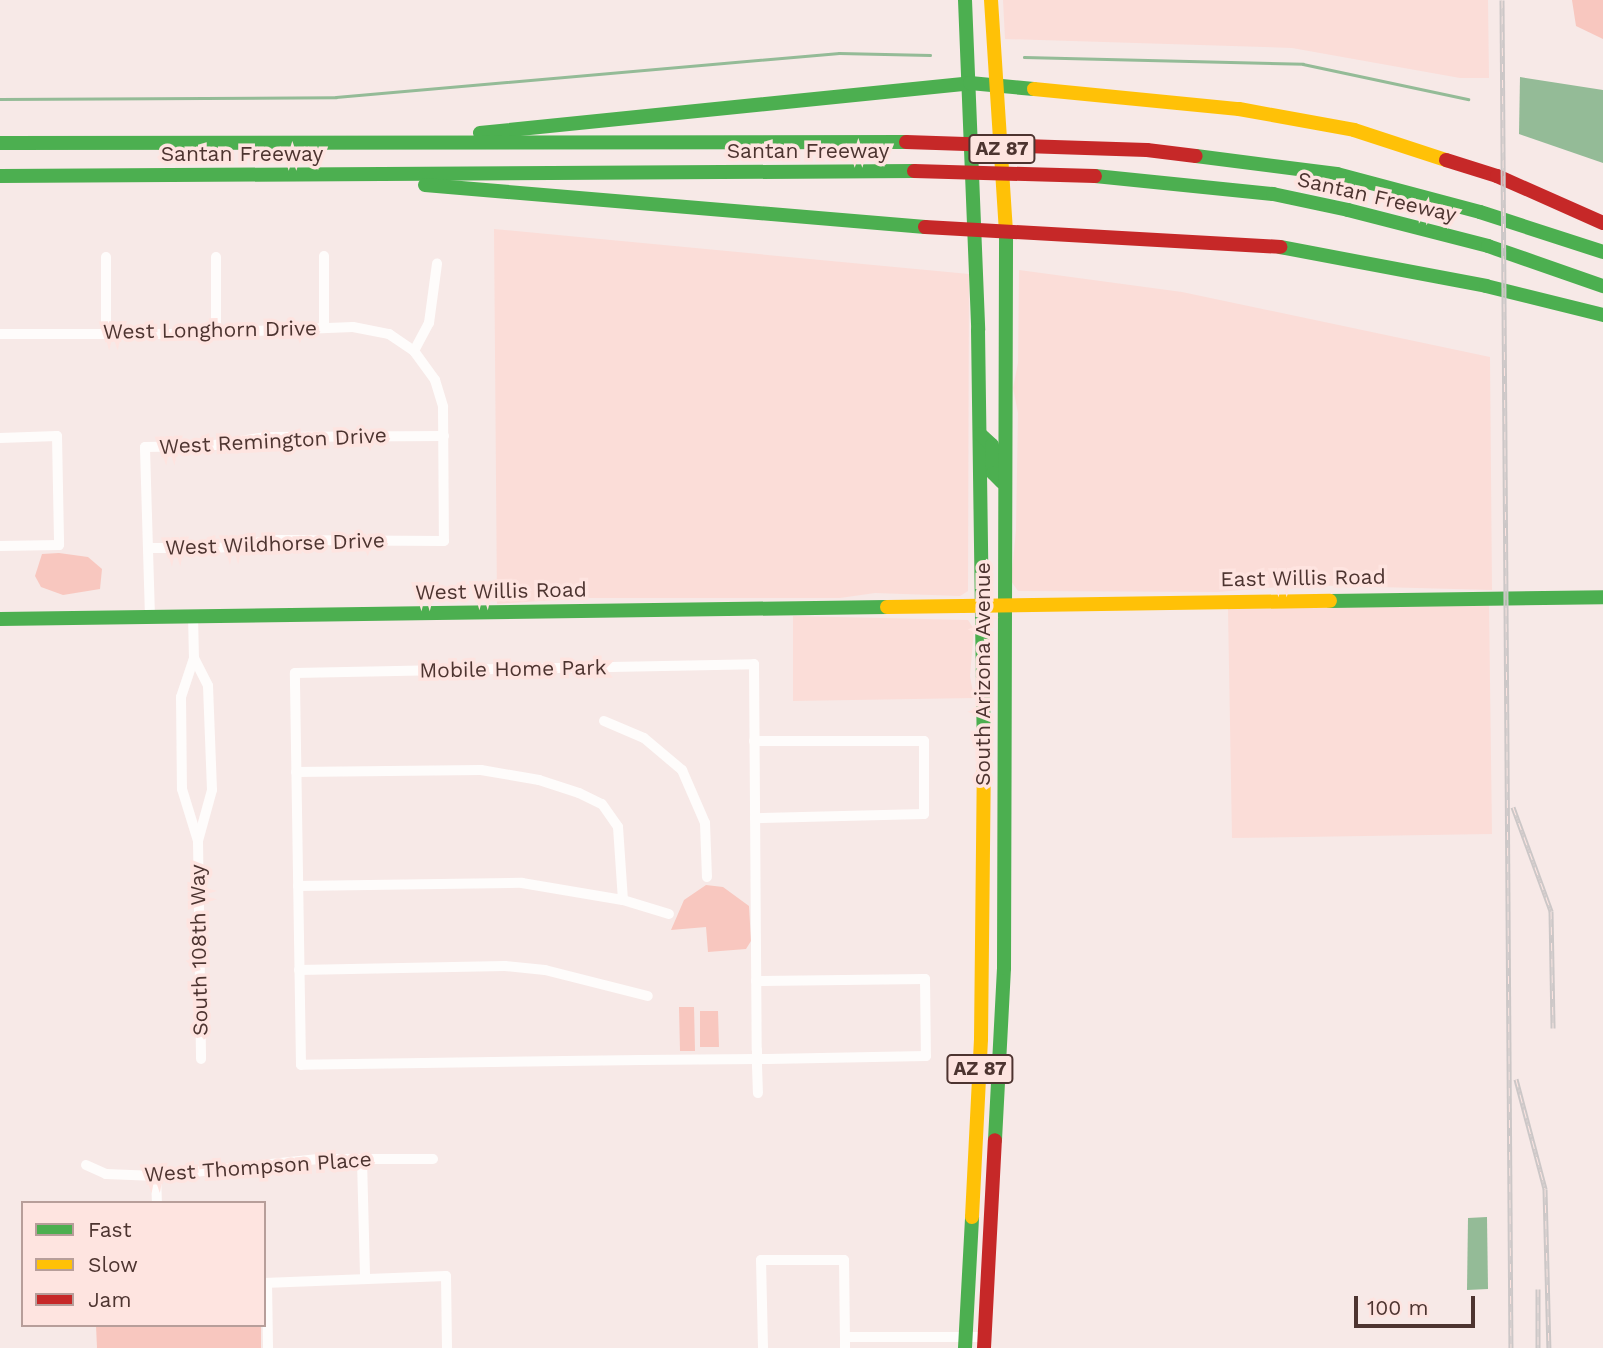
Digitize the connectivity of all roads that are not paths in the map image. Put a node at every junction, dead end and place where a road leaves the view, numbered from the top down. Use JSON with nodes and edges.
{"nodes":[{"id":1,"x":965,"y":0,"type":"edge"},
{"id":2,"x":991,"y":0,"type":"edge"},
{"id":3,"x":970,"y":83,"type":"junction"},
{"id":4,"x":999,"y":86,"type":"junction"},
{"id":5,"x":0,"y":143,"type":"edge"},
{"id":6,"x":337,"y":144,"type":"junction"},
{"id":7,"x":303,"y":175,"type":"junction"},
{"id":8,"x":0,"y":176,"type":"edge"},
{"id":9,"x":1603,"y":223,"type":"edge"},
{"id":10,"x":975,"y":230,"type":"junction"},
{"id":11,"x":1005,"y":231,"type":"junction"},
{"id":12,"x":1603,"y":252,"type":"edge"},
{"id":13,"x":324,"y":256,"type":"dead end"},
{"id":14,"x":106,"y":257,"type":"dead end"},
{"id":15,"x":216,"y":257,"type":"dead end"},
{"id":16,"x":437,"y":264,"type":"dead end"},
{"id":17,"x":1603,"y":286,"type":"edge"},
{"id":18,"x":1603,"y":315,"type":"edge"},
{"id":19,"x":324,"y":328,"type":"junction"},
{"id":20,"x":106,"y":333,"type":"junction"},
{"id":21,"x":216,"y":333,"type":"junction"},
{"id":22,"x":0,"y":334,"type":"edge"},
{"id":23,"x":414,"y":351,"type":"junction"},
{"id":24,"x":980,"y":434,"type":"junction"},
{"id":25,"x":444,"y":436,"type":"junction"},
{"id":26,"x":0,"y":438,"type":"edge"},
{"id":27,"x":1004,"y":484,"type":"junction"},
{"id":28,"x":0,"y":546,"type":"edge"},
{"id":29,"x":149,"y":548,"type":"junction"},
{"id":30,"x":1603,"y":597,"type":"edge"},
{"id":31,"x":1003,"y":606,"type":"junction"},
{"id":32,"x":982,"y":607,"type":"junction"},
{"id":33,"x":193,"y":615,"type":"junction"},
{"id":34,"x":150,"y":617,"type":"junction"},
{"id":35,"x":0,"y":619,"type":"edge"},
{"id":36,"x":194,"y":658,"type":"junction"},
{"id":37,"x":604,"y":721,"type":"dead end"},
{"id":38,"x":754,"y":741,"type":"junction"},
{"id":39,"x":296,"y":772,"type":"junction"},
{"id":40,"x":755,"y":818,"type":"junction"},
{"id":41,"x":198,"y":841,"type":"junction"},
{"id":42,"x":707,"y":877,"type":"dead end"},
{"id":43,"x":298,"y":886,"type":"junction"},
{"id":44,"x":623,"y":900,"type":"junction"},
{"id":45,"x":669,"y":914,"type":"dead end"},
{"id":46,"x":299,"y":970,"type":"junction"},
{"id":47,"x":757,"y":981,"type":"junction"},
{"id":48,"x":648,"y":996,"type":"dead end"},
{"id":49,"x":201,"y":1059,"type":"dead end"},
{"id":50,"x":757,"y":1059,"type":"junction"},
{"id":51,"x":758,"y":1093,"type":"dead end"},
{"id":52,"x":433,"y":1159,"type":"dead end"},
{"id":53,"x":362,"y":1160,"type":"junction"},
{"id":54,"x":86,"y":1165,"type":"dead end"},
{"id":55,"x":156,"y":1175,"type":"junction"},
{"id":56,"x":157,"y":1201,"type":"edge"},
{"id":57,"x":365,"y":1277,"type":"junction"},
{"id":58,"x":266,"y":1283,"type":"edge"},
{"id":59,"x":845,"y":1343,"type":"edge"},
{"id":60,"x":965,"y":1343,"type":"edge"},
{"id":61,"x":985,"y":1343,"type":"edge"},
{"id":62,"x":268,"y":1348,"type":"edge"},
{"id":63,"x":447,"y":1348,"type":"edge"},
{"id":64,"x":763,"y":1348,"type":"edge"}],
"edges":[{"from":1,"to":3,"type":"main road","name":"South Arizona Avenue","number":"AZ 87"},
{"from":2,"to":4,"type":"main road","name":"South Arizona Avenue","number":"AZ 87"},
{"from":3,"to":4,"type":"main road"},
{"from":3,"to":6,"type":"main road"},
{"from":3,"to":10,"type":"main road","name":"South Arizona Avenue","number":"AZ 87"},
{"from":4,"to":9,"type":"main road"},
{"from":4,"to":11,"type":"main road","name":"South Arizona Avenue","number":"AZ 87"},
{"from":5,"to":6,"type":"main road","name":"Santan Freeway"},
{"from":6,"to":12,"type":"main road","name":"Santan Freeway"},
{"from":7,"to":8,"type":"main road","name":"Santan Freeway"},
{"from":7,"to":10,"type":"main road"},
{"from":7,"to":17,"type":"main road","name":"Santan Freeway"},
{"from":10,"to":11,"type":"main road"},
{"from":10,"to":24,"type":"main road","name":"South Arizona Avenue","number":"AZ 87"},
{"from":11,"to":18,"type":"main road"},
{"from":11,"to":27,"type":"main road","name":"South Arizona Avenue","number":"AZ 87"},
{"from":13,"to":19,"type":"street"},
{"from":14,"to":20,"type":"street"},
{"from":15,"to":21,"type":"street"},
{"from":16,"to":23,"type":"street"},
{"from":19,"to":21,"type":"street","name":"West Longhorn Drive"},
{"from":19,"to":23,"type":"street","name":"West Longhorn Drive"},
{"from":20,"to":21,"type":"street","name":"West Longhorn Drive"},
{"from":20,"to":22,"type":"street","name":"West Longhorn Drive"},
{"from":23,"to":25,"type":"street"},
{"from":24,"to":27,"type":"main road"},
{"from":24,"to":32,"type":"main road","name":"South Arizona Avenue","number":"AZ 87"},
{"from":25,"to":29,"type":"street","name":"West Wildhorse Drive"},
{"from":25,"to":29,"type":"street","name":"West Remington Drive"},
{"from":26,"to":28,"type":"street"},
{"from":27,"to":31,"type":"main road","name":"South Arizona Avenue","number":"AZ 87"},
{"from":29,"to":34,"type":"street"},
{"from":30,"to":31,"type":"main road","name":"East Willis Road"},
{"from":31,"to":32,"type":"main road","name":"West Willis Road"},
{"from":31,"to":61,"type":"main road","name":"South Arizona Avenue","number":"AZ 87"},
{"from":32,"to":33,"type":"main road","name":"West Willis Road"},
{"from":32,"to":60,"type":"main road","name":"South Arizona Avenue","number":"AZ 87"},
{"from":33,"to":34,"type":"main road","name":"West Willis Road"},
{"from":33,"to":36,"type":"street","name":"South 108th Way"},
{"from":34,"to":35,"type":"main road","name":"West Willis Road"},
{"from":36,"to":41,"type":"street","name":"South 108th Way"},
{"from":36,"to":41,"type":"street","name":"South 108th Way"},
{"from":37,"to":42,"type":"street"},
{"from":38,"to":39,"type":"street","name":"Mobile Home Park"},
{"from":38,"to":40,"type":"street","name":"Mobile Home Park"},
{"from":38,"to":40,"type":"street"},
{"from":39,"to":43,"type":"street","name":"Mobile Home Park"},
{"from":39,"to":44,"type":"street"},
{"from":40,"to":47,"type":"street","name":"Mobile Home Park"},
{"from":41,"to":49,"type":"street","name":"South 108th Way"},
{"from":43,"to":44,"type":"street"},
{"from":43,"to":46,"type":"street","name":"Mobile Home Park"},
{"from":44,"to":45,"type":"street"},
{"from":46,"to":48,"type":"street"},
{"from":46,"to":50,"type":"street","name":"Mobile Home Park"},
{"from":47,"to":50,"type":"street","name":"Mobile Home Park"},
{"from":47,"to":50,"type":"street","name":"Mobile Home Park"},
{"from":50,"to":51,"type":"street","name":"Mobile Home Park"},
{"from":52,"to":53,"type":"street","name":"West Thompson Place"},
{"from":53,"to":55,"type":"street","name":"West Thompson Place"},
{"from":53,"to":57,"type":"street"},
{"from":54,"to":55,"type":"street","name":"West Thompson Place"},
{"from":55,"to":56,"type":"street"},
{"from":57,"to":58,"type":"street"},
{"from":57,"to":63,"type":"street"},
{"from":58,"to":62,"type":"street"},
{"from":59,"to":60,"type":"street"},
{"from":59,"to":64,"type":"street"},
{"from":60,"to":61,"type":"street"}]}
